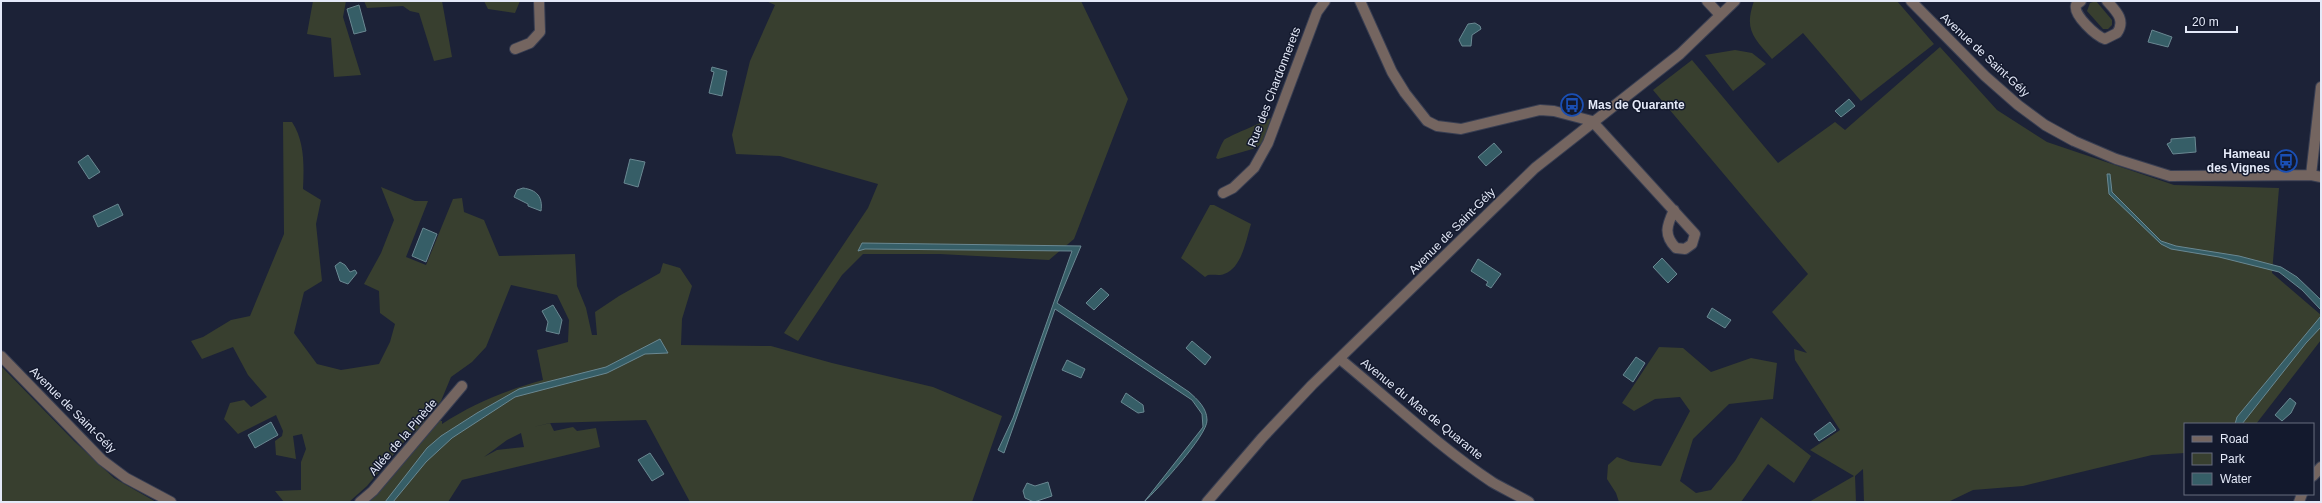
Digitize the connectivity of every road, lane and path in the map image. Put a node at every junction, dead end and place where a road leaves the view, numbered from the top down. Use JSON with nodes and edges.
{"nodes":[{"id":1,"x":539,"y":1,"type":"edge"},
{"id":2,"x":1325,"y":1,"type":"edge"},
{"id":3,"x":1360,"y":1,"type":"edge"},
{"id":4,"x":1707,"y":1,"type":"edge"},
{"id":5,"x":1735,"y":1,"type":"edge"},
{"id":6,"x":1911,"y":1,"type":"edge"},
{"id":7,"x":2081,"y":1,"type":"edge"},
{"id":8,"x":2107,"y":1,"type":"edge"},
{"id":9,"x":1720,"y":15,"type":"junction"},
{"id":10,"x":515,"y":49,"type":"dead end"},
{"id":11,"x":2321,"y":87,"type":"edge"},
{"id":12,"x":1592,"y":121,"type":"junction"},
{"id":13,"x":2316,"y":176,"type":"edge"},
{"id":14,"x":1223,"y":193,"type":"dead end"},
{"id":15,"x":1674,"y":210,"type":"dead end"},
{"id":16,"x":1,"y":356,"type":"edge"},
{"id":17,"x":1340,"y":359,"type":"junction"},
{"id":18,"x":462,"y":386,"type":"dead end"},
{"id":19,"x":2321,"y":467,"type":"edge"},
{"id":20,"x":2314,"y":475,"type":"edge"},
{"id":21,"x":171,"y":502,"type":"edge"},
{"id":22,"x":360,"y":502,"type":"edge"},
{"id":23,"x":1207,"y":502,"type":"edge"},
{"id":24,"x":1530,"y":502,"type":"edge"}],
"edges":[{"from":1,"to":10,"type":"street"},
{"from":2,"to":14,"type":"street","name":"Rue des Chardonnerets"},
{"from":3,"to":12,"type":"street"},
{"from":4,"to":9,"type":"street"},
{"from":5,"to":9,"type":"street","name":"Avenue de Saint-Gély"},
{"from":6,"to":13,"type":"street","name":"Avenue de Saint-Gély"},
{"from":7,"to":8,"type":"street"},
{"from":9,"to":12,"type":"street","name":"Avenue de Saint-Gély"},
{"from":11,"to":13,"type":"street"},
{"from":12,"to":15,"type":"street"},
{"from":12,"to":17,"type":"street","name":"Avenue de Saint-Gély"},
{"from":16,"to":21,"type":"street","name":"Avenue de Saint-Gély"},
{"from":17,"to":23,"type":"street","name":"Avenue de Saint-Gély"},
{"from":17,"to":24,"type":"street","name":"Avenue du Mas de Quarante"},
{"from":18,"to":22,"type":"street","name":"Allée de la Pinède"},
{"from":19,"to":20,"type":"street"}]}
